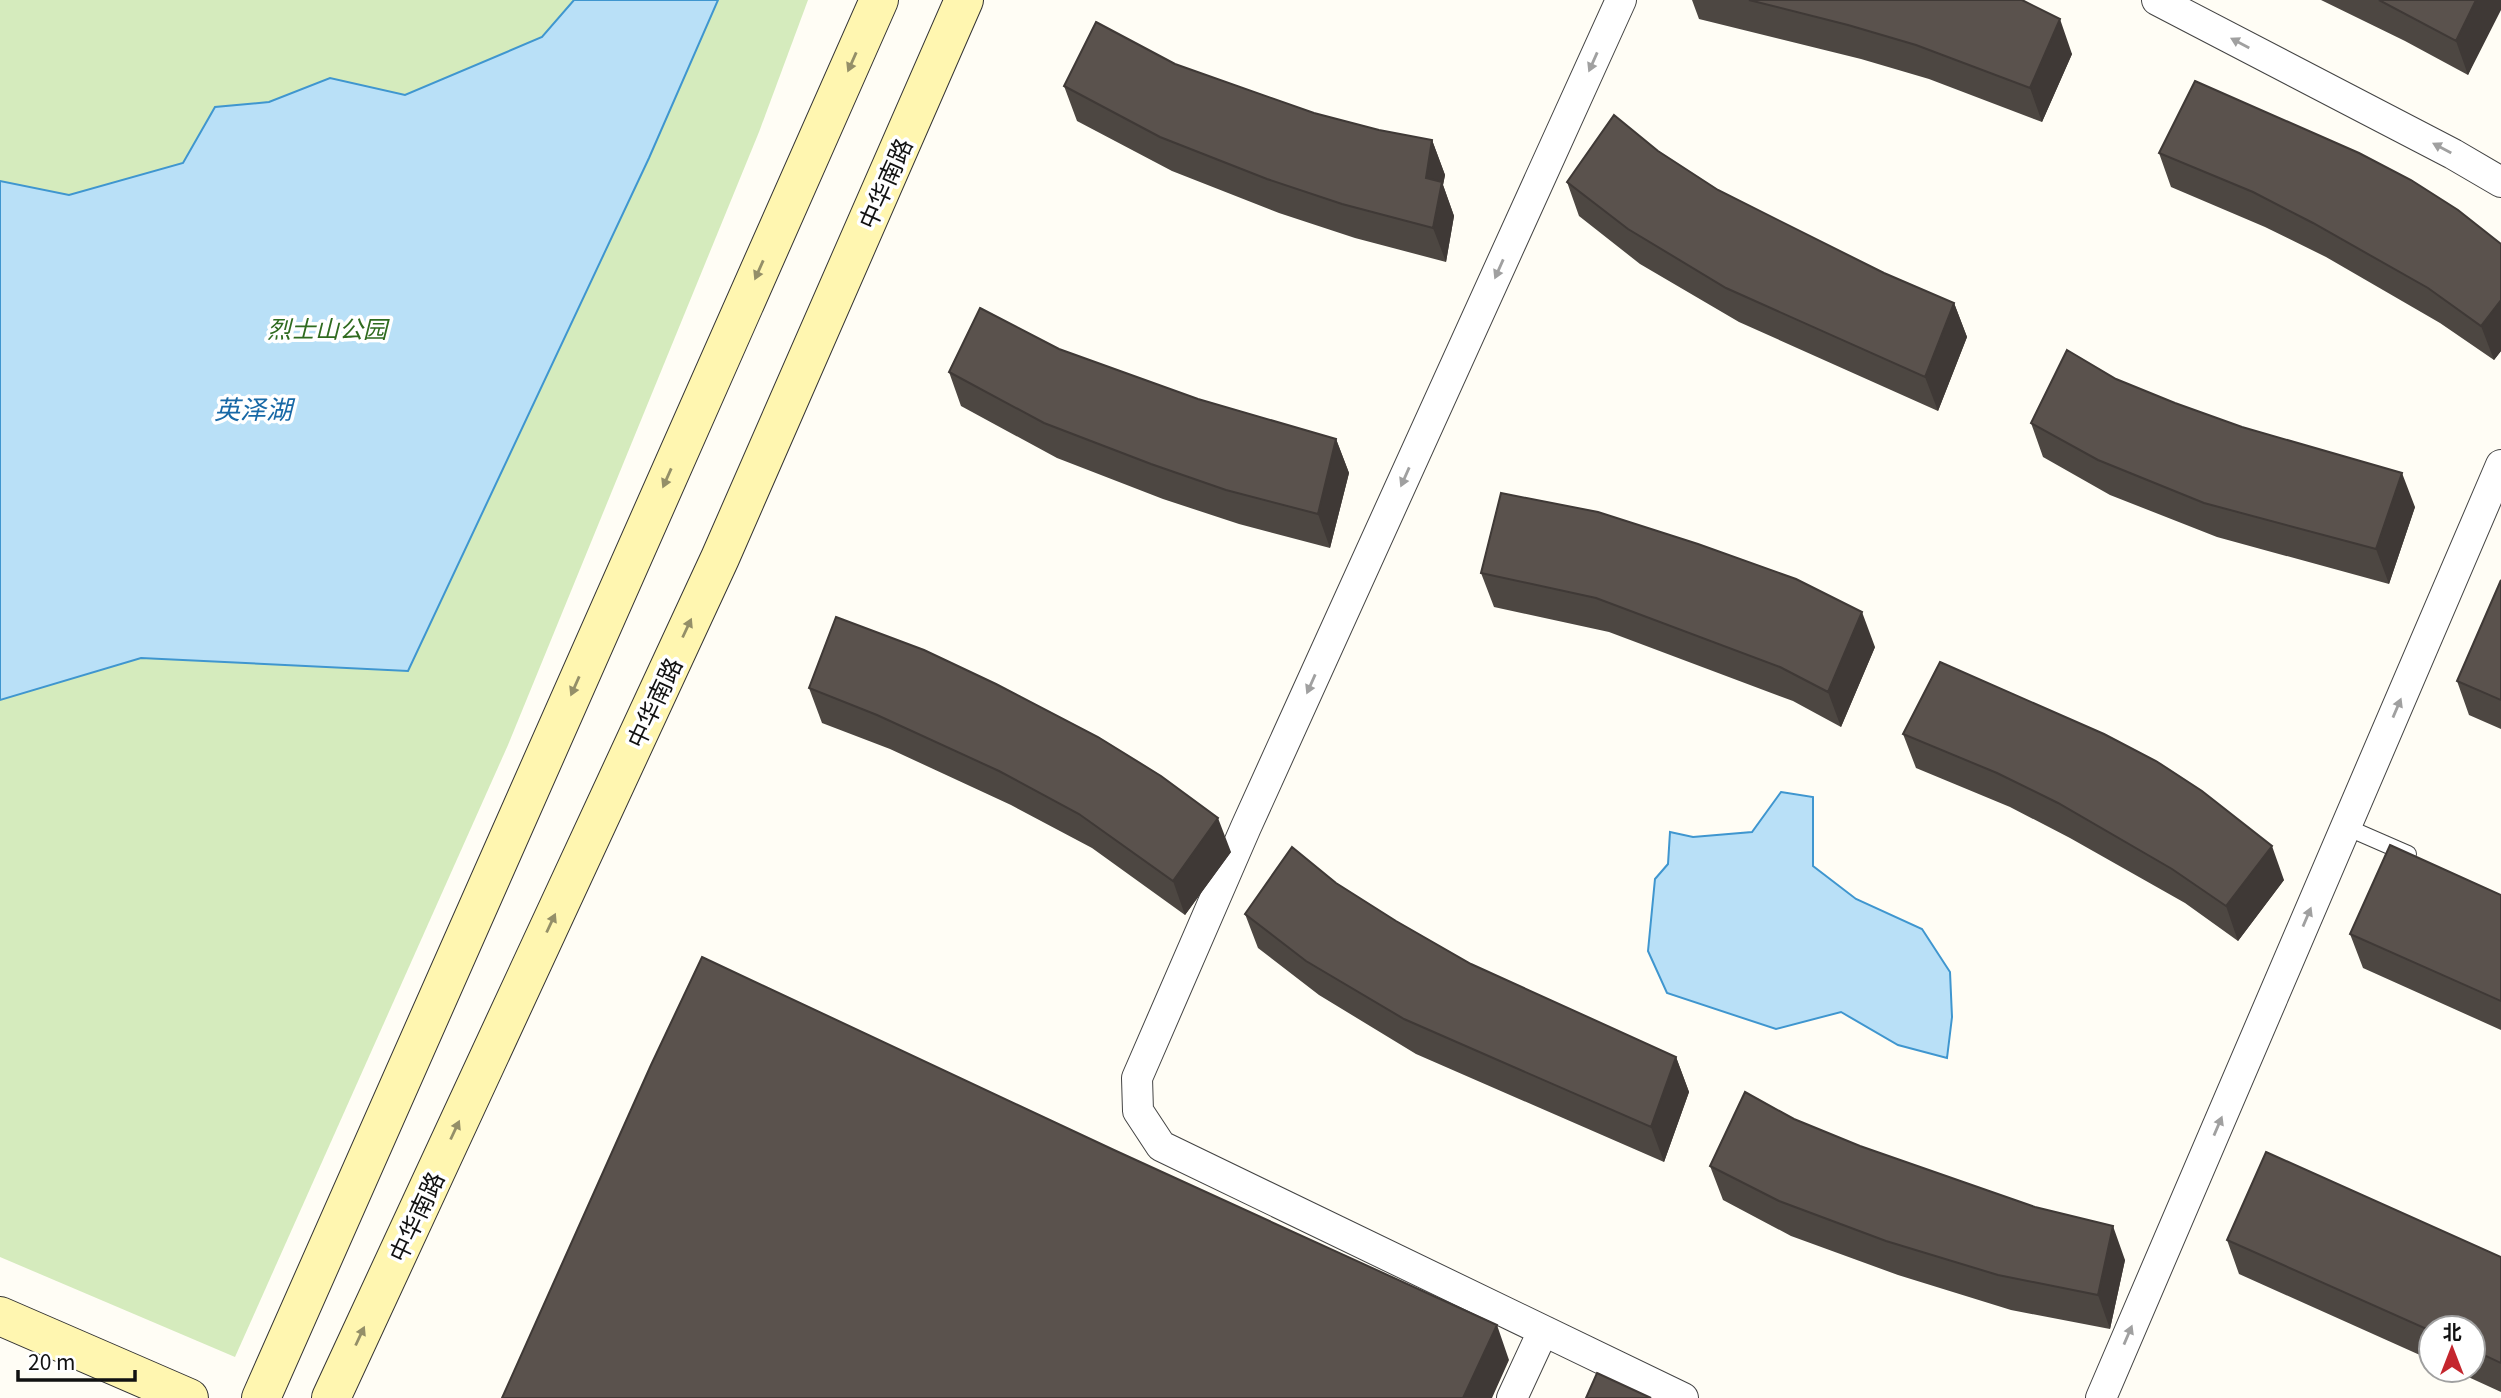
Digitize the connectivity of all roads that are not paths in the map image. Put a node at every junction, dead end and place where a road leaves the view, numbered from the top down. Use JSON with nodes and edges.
{"nodes":[{"id":1,"x":879,"y":0,"type":"edge"},
{"id":2,"x":964,"y":0,"type":"edge"},
{"id":3,"x":1621,"y":0,"type":"edge"},
{"id":4,"x":2157,"y":0,"type":"edge"},
{"id":5,"x":2501,"y":182,"type":"edge"},
{"id":6,"x":2501,"y":465,"type":"edge"},
{"id":7,"x":2346,"y":827,"type":"junction"},
{"id":8,"x":2418,"y":859,"type":"edge"},
{"id":9,"x":0,"y":1316,"type":"edge"},
{"id":10,"x":1543,"y":1331,"type":"junction"},
{"id":11,"x":189,"y":1398,"type":"edge"},
{"id":12,"x":261,"y":1398,"type":"edge"},
{"id":13,"x":331,"y":1398,"type":"edge"},
{"id":14,"x":1512,"y":1398,"type":"edge"},
{"id":15,"x":1683,"y":1398,"type":"edge"},
{"id":16,"x":2101,"y":1398,"type":"edge"}],
"edges":[{"from":1,"to":12,"type":"main road","one_way":true},
{"from":13,"to":2,"type":"main road","name":"中华南路","one_way":true},
{"from":3,"to":10,"type":"street","one_way":true},
{"from":5,"to":4,"type":"street","one_way":true},
{"from":7,"to":6,"type":"street","one_way":true},
{"from":7,"to":8,"type":"lane"},
{"from":16,"to":7,"type":"street","one_way":true},
{"from":9,"to":11,"type":"main road"},
{"from":10,"to":14,"type":"street"},
{"from":10,"to":15,"type":"street"}]}
